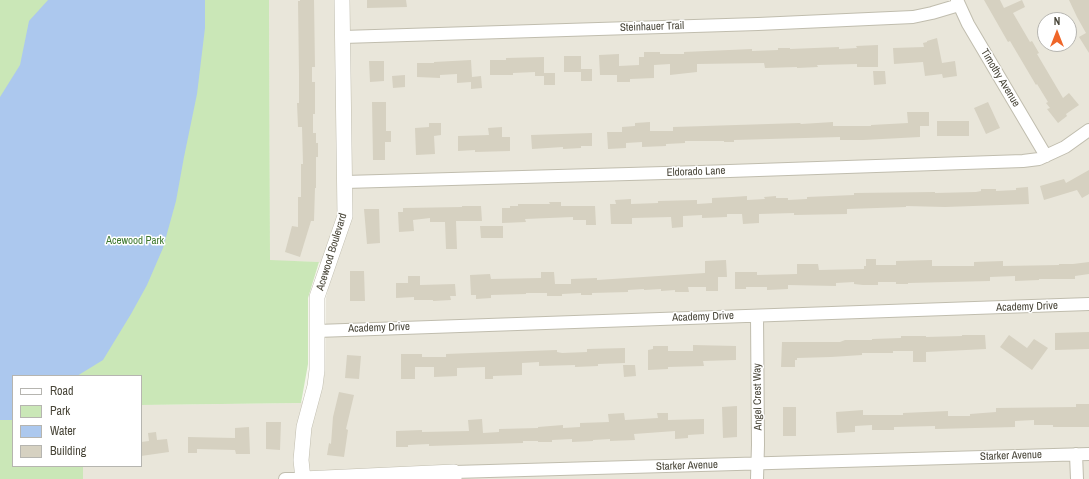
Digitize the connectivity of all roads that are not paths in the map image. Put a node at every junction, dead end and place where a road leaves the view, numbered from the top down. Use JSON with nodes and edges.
{"nodes":[{"id":1,"x":342,"y":0,"type":"edge"},
{"id":2,"x":958,"y":3,"type":"edge"},
{"id":3,"x":343,"y":37,"type":"junction"},
{"id":4,"x":1089,"y":130,"type":"edge"},
{"id":5,"x":1046,"y":156,"type":"junction"},
{"id":6,"x":345,"y":182,"type":"junction"},
{"id":7,"x":1089,"y":304,"type":"edge"},
{"id":8,"x":757,"y":316,"type":"junction"},
{"id":9,"x":317,"y":331,"type":"junction"},
{"id":10,"x":1076,"y":454,"type":"junction"},
{"id":11,"x":1089,"y":454,"type":"edge"},
{"id":12,"x":758,"y":463,"type":"junction"},
{"id":13,"x":608,"y":473,"type":"edge"},
{"id":14,"x":454,"y":476,"type":"edge"},
{"id":15,"x":285,"y":479,"type":"edge"},
{"id":16,"x":303,"y":479,"type":"edge"},
{"id":17,"x":757,"y":479,"type":"edge"},
{"id":18,"x":1077,"y":479,"type":"edge"}],
"edges":[{"from":1,"to":3,"type":"street","name":"Acewood Boulevard"},
{"from":2,"to":3,"type":"street","name":"Steinhauer Trail"},
{"from":2,"to":5,"type":"street","name":"Timothy Avenue"},
{"from":3,"to":6,"type":"street","name":"Acewood Boulevard"},
{"from":4,"to":5,"type":"street","name":"Eldorado Lane"},
{"from":5,"to":6,"type":"street","name":"Eldorado Lane"},
{"from":6,"to":9,"type":"street","name":"Acewood Boulevard"},
{"from":7,"to":8,"type":"street","name":"Academy Drive"},
{"from":8,"to":9,"type":"street","name":"Academy Drive"},
{"from":8,"to":12,"type":"street","name":"Angel Crest Way"},
{"from":9,"to":16,"type":"street","name":"Acewood Boulevard"},
{"from":10,"to":11,"type":"street","name":"Starker Avenue"},
{"from":10,"to":12,"type":"street","name":"Starker Avenue"},
{"from":10,"to":18,"type":"street"},
{"from":12,"to":13,"type":"street","name":"Starker Avenue"},
{"from":12,"to":17,"type":"street","name":"Angel Crest Way"},
{"from":13,"to":14,"type":"street","name":"Starker Avenue"},
{"from":14,"to":16,"type":"street","name":"Starker Avenue"},
{"from":15,"to":16,"type":"street","name":"Starker Avenue"}]}
